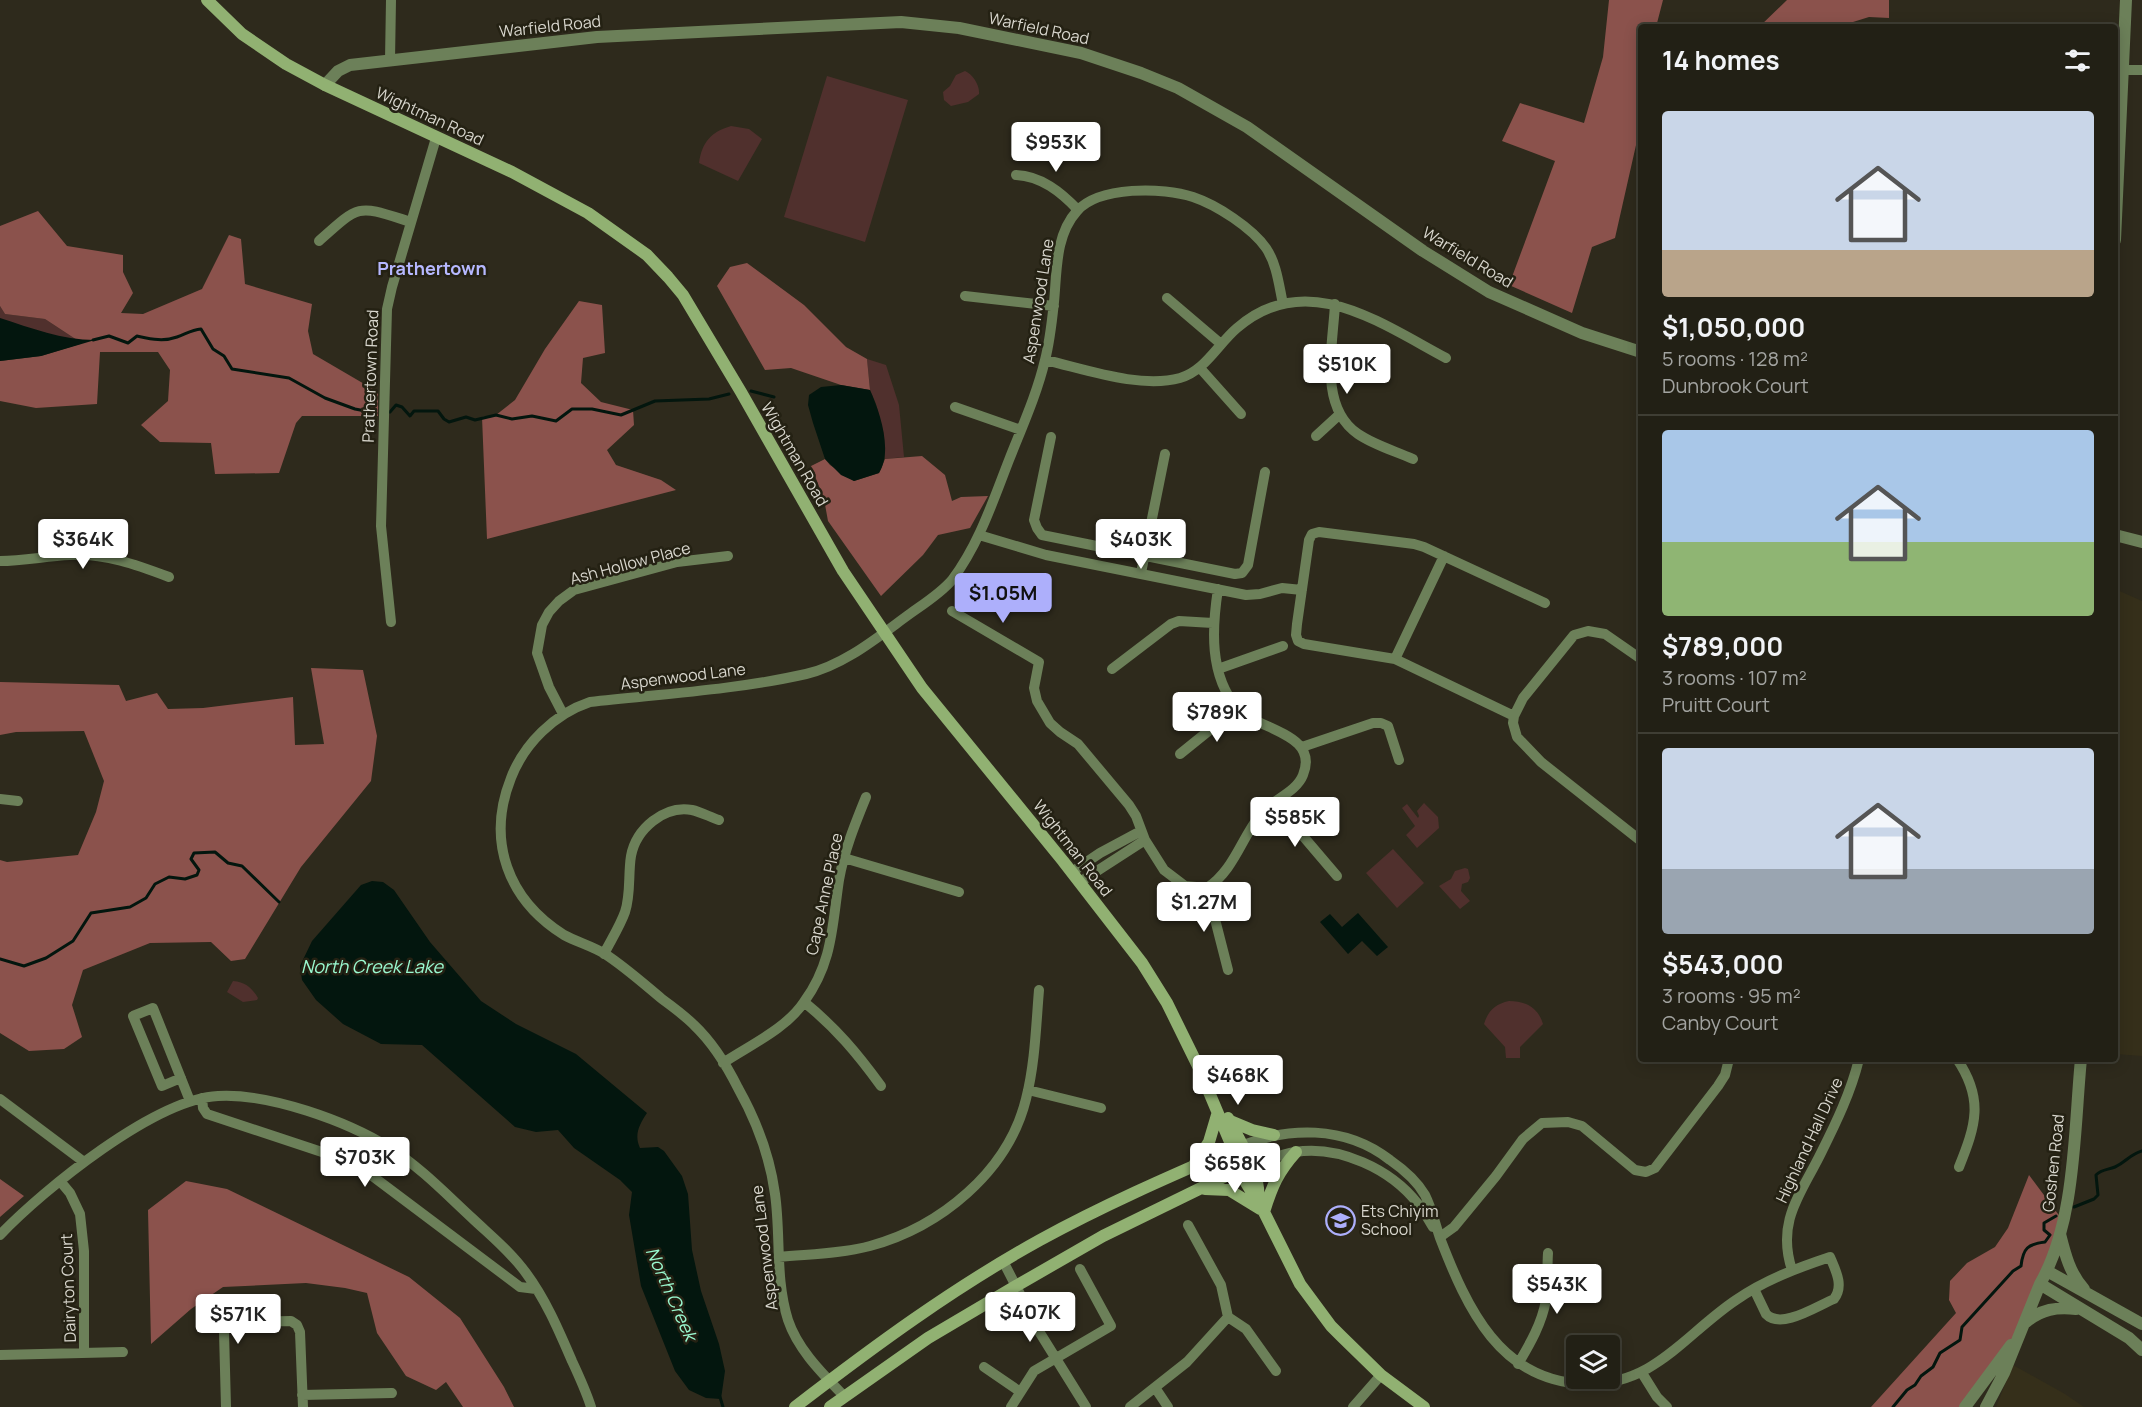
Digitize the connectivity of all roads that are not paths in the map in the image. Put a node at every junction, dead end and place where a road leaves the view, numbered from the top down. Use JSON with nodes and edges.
{"nodes":[{"id":1,"x":207,"y":0,"type":"edge"},
{"id":2,"x":391,"y":0,"type":"edge"},
{"id":3,"x":2126,"y":0,"type":"edge"},
{"id":4,"x":390,"y":60,"type":"junction"},
{"id":5,"x":2123,"y":70,"type":"junction"},
{"id":6,"x":2142,"y":70,"type":"edge"},
{"id":7,"x":325,"y":85,"type":"junction"},
{"id":8,"x":436,"y":138,"type":"junction"},
{"id":9,"x":1016,"y":175,"type":"dead end"},
{"id":10,"x":2118,"y":176,"type":"edge"},
{"id":11,"x":1077,"y":210,"type":"junction"},
{"id":12,"x":411,"y":222,"type":"junction"},
{"id":13,"x":320,"y":241,"type":"dead end"},
{"id":14,"x":965,"y":296,"type":"dead end"},
{"id":15,"x":1167,"y":298,"type":"dead end"},
{"id":16,"x":1283,"y":304,"type":"junction"},
{"id":17,"x":1335,"y":304,"type":"junction"},
{"id":18,"x":1054,"y":306,"type":"junction"},
{"id":19,"x":1221,"y":344,"type":"junction"},
{"id":20,"x":1638,"y":351,"type":"edge"},
{"id":21,"x":1446,"y":358,"type":"dead end"},
{"id":22,"x":1045,"y":360,"type":"junction"},
{"id":23,"x":1200,"y":368,"type":"junction"},
{"id":24,"x":956,"y":407,"type":"dead end"},
{"id":25,"x":1241,"y":414,"type":"dead end"},
{"id":26,"x":1340,"y":414,"type":"junction"},
{"id":27,"x":1021,"y":430,"type":"junction"},
{"id":28,"x":1316,"y":436,"type":"dead end"},
{"id":29,"x":1051,"y":437,"type":"dead end"},
{"id":30,"x":1165,"y":454,"type":"dead end"},
{"id":31,"x":1413,"y":459,"type":"dead end"},
{"id":32,"x":1265,"y":472,"type":"dead end"},
{"id":33,"x":979,"y":535,"type":"junction"},
{"id":34,"x":2118,"y":536,"type":"edge"},
{"id":35,"x":2142,"y":542,"type":"edge"},
{"id":36,"x":728,"y":556,"type":"dead end"},
{"id":37,"x":1145,"y":556,"type":"junction"},
{"id":38,"x":1444,"y":556,"type":"junction"},
{"id":39,"x":0,"y":561,"type":"edge"},
{"id":40,"x":1141,"y":573,"type":"junction"},
{"id":41,"x":169,"y":577,"type":"dead end"},
{"id":42,"x":1218,"y":589,"type":"junction"},
{"id":43,"x":1302,"y":590,"type":"junction"},
{"id":44,"x":1545,"y":603,"type":"dead end"},
{"id":45,"x":952,"y":611,"type":"dead end"},
{"id":46,"x":391,"y":622,"type":"dead end"},
{"id":47,"x":1213,"y":623,"type":"junction"},
{"id":48,"x":885,"y":633,"type":"junction"},
{"id":49,"x":1283,"y":646,"type":"dead end"},
{"id":50,"x":1638,"y":657,"type":"edge"},
{"id":51,"x":1395,"y":659,"type":"junction"},
{"id":52,"x":1112,"y":669,"type":"dead end"},
{"id":53,"x":1218,"y":669,"type":"junction"},
{"id":54,"x":1238,"y":708,"type":"junction"},
{"id":55,"x":564,"y":714,"type":"junction"},
{"id":56,"x":1514,"y":716,"type":"junction"},
{"id":57,"x":1302,"y":747,"type":"junction"},
{"id":58,"x":1180,"y":754,"type":"dead end"},
{"id":59,"x":1399,"y":760,"type":"dead end"},
{"id":60,"x":866,"y":797,"type":"dead end"},
{"id":61,"x":0,"y":799,"type":"edge"},
{"id":62,"x":18,"y":801,"type":"dead end"},
{"id":63,"x":1274,"y":802,"type":"junction"},
{"id":64,"x":719,"y":820,"type":"dead end"},
{"id":65,"x":1143,"y":836,"type":"junction"},
{"id":66,"x":1638,"y":840,"type":"edge"},
{"id":67,"x":844,"y":858,"type":"junction"},
{"id":68,"x":1337,"y":876,"type":"dead end"},
{"id":69,"x":1076,"y":877,"type":"junction"},
{"id":70,"x":1207,"y":888,"type":"junction"},
{"id":71,"x":959,"y":892,"type":"dead end"},
{"id":72,"x":604,"y":954,"type":"junction"},
{"id":73,"x":1228,"y":970,"type":"dead end"},
{"id":74,"x":1038,"y":990,"type":"dead end"},
{"id":75,"x":804,"y":1002,"type":"junction"},
{"id":76,"x":1728,"y":1062,"type":"edge"},
{"id":77,"x":1858,"y":1062,"type":"edge"},
{"id":78,"x":1959,"y":1062,"type":"edge"},
{"id":79,"x":2081,"y":1062,"type":"edge"},
{"id":80,"x":723,"y":1063,"type":"junction"},
{"id":81,"x":181,"y":1078,"type":"junction"},
{"id":82,"x":881,"y":1086,"type":"dead end"},
{"id":83,"x":1028,"y":1090,"type":"junction"},
{"id":84,"x":0,"y":1099,"type":"edge"},
{"id":85,"x":196,"y":1100,"type":"junction"},
{"id":86,"x":1101,"y":1108,"type":"dead end"},
{"id":87,"x":1223,"y":1117,"type":"junction"},
{"id":88,"x":1274,"y":1135,"type":"junction"},
{"id":89,"x":368,"y":1136,"type":"junction"},
{"id":90,"x":1238,"y":1147,"type":"junction"},
{"id":91,"x":1296,"y":1152,"type":"junction"},
{"id":92,"x":84,"y":1162,"type":"junction"},
{"id":93,"x":355,"y":1163,"type":"junction"},
{"id":94,"x":1193,"y":1167,"type":"junction"},
{"id":95,"x":1245,"y":1167,"type":"junction"},
{"id":96,"x":1959,"y":1167,"type":"dead end"},
{"id":97,"x":60,"y":1181,"type":"junction"},
{"id":98,"x":1201,"y":1189,"type":"junction"},
{"id":99,"x":1261,"y":1207,"type":"junction"},
{"id":100,"x":1188,"y":1225,"type":"dead end"},
{"id":101,"x":2060,"y":1233,"type":"junction"},
{"id":102,"x":0,"y":1234,"type":"edge"},
{"id":103,"x":1440,"y":1237,"type":"junction"},
{"id":104,"x":1548,"y":1253,"type":"dead end"},
{"id":105,"x":779,"y":1257,"type":"junction"},
{"id":106,"x":1003,"y":1261,"type":"junction"},
{"id":107,"x":1080,"y":1269,"type":"dead end"},
{"id":108,"x":1792,"y":1270,"type":"junction"},
{"id":109,"x":2047,"y":1271,"type":"junction"},
{"id":110,"x":2040,"y":1284,"type":"junction"},
{"id":111,"x":1016,"y":1286,"type":"junction"},
{"id":112,"x":536,"y":1289,"type":"junction"},
{"id":113,"x":1754,"y":1289,"type":"junction"},
{"id":114,"x":2091,"y":1296,"type":"junction"},
{"id":115,"x":2078,"y":1309,"type":"junction"},
{"id":116,"x":1228,"y":1317,"type":"junction"},
{"id":117,"x":2025,"y":1323,"type":"junction"},
{"id":118,"x":2142,"y":1324,"type":"edge"},
{"id":119,"x":2019,"y":1335,"type":"junction"},
{"id":120,"x":2142,"y":1350,"type":"edge"},
{"id":121,"x":84,"y":1352,"type":"junction"},
{"id":122,"x":123,"y":1352,"type":"dead end"},
{"id":123,"x":0,"y":1355,"type":"edge"},
{"id":124,"x":1055,"y":1357,"type":"junction"},
{"id":125,"x":1518,"y":1364,"type":"junction"},
{"id":126,"x":984,"y":1367,"type":"dead end"},
{"id":127,"x":1276,"y":1371,"type":"dead end"},
{"id":128,"x":1642,"y":1373,"type":"junction"},
{"id":129,"x":1381,"y":1376,"type":"junction"},
{"id":130,"x":829,"y":1381,"type":"junction"},
{"id":131,"x":1155,"y":1389,"type":"junction"},
{"id":132,"x":1019,"y":1391,"type":"junction"},
{"id":133,"x":392,"y":1394,"type":"dead end"},
{"id":134,"x":844,"y":1396,"type":"junction"},
{"id":135,"x":302,"y":1401,"type":"edge"},
{"id":136,"x":226,"y":1407,"type":"edge"},
{"id":137,"x":591,"y":1407,"type":"edge"},
{"id":138,"x":795,"y":1407,"type":"edge"},
{"id":139,"x":830,"y":1407,"type":"edge"},
{"id":140,"x":1011,"y":1407,"type":"edge"},
{"id":141,"x":1086,"y":1407,"type":"edge"},
{"id":142,"x":1130,"y":1407,"type":"edge"},
{"id":143,"x":1168,"y":1407,"type":"edge"},
{"id":144,"x":1353,"y":1407,"type":"edge"},
{"id":145,"x":1424,"y":1407,"type":"edge"},
{"id":146,"x":1667,"y":1407,"type":"edge"},
{"id":147,"x":1965,"y":1407,"type":"edge"},
{"id":148,"x":1986,"y":1407,"type":"edge"}],
"edges":[{"from":1,"to":7,"type":"main road","name":"Wightman Road"},
{"from":2,"to":4,"type":"street"},
{"from":3,"to":5,"type":"street"},
{"from":4,"to":7,"type":"street","name":"Warfield Road"},
{"from":4,"to":20,"type":"street","name":"Warfield Road"},
{"from":5,"to":6,"type":"street"},
{"from":5,"to":10,"type":"street"},
{"from":7,"to":8,"type":"main road","name":"Wightman Road"},
{"from":8,"to":12,"type":"street","name":"Prathertown Road"},
{"from":8,"to":48,"type":"main road","name":"Wightman Road"},
{"from":9,"to":11,"type":"street"},
{"from":11,"to":16,"type":"street"},
{"from":11,"to":18,"type":"street","name":"Aspenwood Lane"},
{"from":12,"to":13,"type":"street"},
{"from":12,"to":46,"type":"street","name":"Prathertown Road"},
{"from":14,"to":18,"type":"street"},
{"from":15,"to":19,"type":"street"},
{"from":16,"to":17,"type":"street"},
{"from":16,"to":19,"type":"street"},
{"from":17,"to":21,"type":"street"},
{"from":17,"to":26,"type":"street"},
{"from":18,"to":22,"type":"street","name":"Aspenwood Lane"},
{"from":19,"to":23,"type":"street"},
{"from":22,"to":23,"type":"street"},
{"from":22,"to":27,"type":"street","name":"Aspenwood Lane"},
{"from":23,"to":25,"type":"street"},
{"from":24,"to":27,"type":"street"},
{"from":26,"to":28,"type":"street"},
{"from":26,"to":31,"type":"street"},
{"from":27,"to":33,"type":"street","name":"Aspenwood Lane"},
{"from":29,"to":37,"type":"street"},
{"from":30,"to":37,"type":"street"},
{"from":32,"to":37,"type":"street"},
{"from":33,"to":40,"type":"street"},
{"from":33,"to":48,"type":"street","name":"Aspenwood Lane"},
{"from":34,"to":35,"type":"street"},
{"from":36,"to":55,"type":"street","name":"Ash Hollow Place"},
{"from":37,"to":40,"type":"street"},
{"from":38,"to":43,"type":"street"},
{"from":38,"to":44,"type":"street"},
{"from":38,"to":51,"type":"street"},
{"from":39,"to":41,"type":"street"},
{"from":40,"to":42,"type":"street"},
{"from":42,"to":43,"type":"street"},
{"from":42,"to":47,"type":"street"},
{"from":43,"to":51,"type":"street"},
{"from":45,"to":65,"type":"street"},
{"from":47,"to":52,"type":"street"},
{"from":47,"to":53,"type":"street"},
{"from":48,"to":55,"type":"street","name":"Aspenwood Lane"},
{"from":48,"to":69,"type":"main road","name":"Wightman Road"},
{"from":49,"to":53,"type":"street"},
{"from":50,"to":56,"type":"street"},
{"from":51,"to":56,"type":"street"},
{"from":53,"to":54,"type":"street"},
{"from":54,"to":57,"type":"street"},
{"from":54,"to":58,"type":"street"},
{"from":55,"to":72,"type":"street","name":"Aspenwood Lane"},
{"from":56,"to":66,"type":"street"},
{"from":57,"to":59,"type":"street"},
{"from":57,"to":63,"type":"street"},
{"from":60,"to":67,"type":"street","name":"Cape Anne Place"},
{"from":61,"to":62,"type":"street"},
{"from":63,"to":68,"type":"street"},
{"from":63,"to":70,"type":"street"},
{"from":64,"to":72,"type":"street"},
{"from":65,"to":69,"type":"street"},
{"from":65,"to":70,"type":"street"},
{"from":67,"to":71,"type":"street"},
{"from":67,"to":75,"type":"street","name":"Cape Anne Place"},
{"from":69,"to":87,"type":"main road","name":"Wightman Road"},
{"from":70,"to":73,"type":"street"},
{"from":72,"to":80,"type":"street","name":"Aspenwood Lane"},
{"from":74,"to":83,"type":"street"},
{"from":75,"to":80,"type":"street","name":"Cape Anne Place"},
{"from":75,"to":82,"type":"street"},
{"from":76,"to":103,"type":"street"},
{"from":77,"to":108,"type":"street","name":"Highland Hall Drive"},
{"from":78,"to":96,"type":"street"},
{"from":79,"to":101,"type":"street","name":"Goshen Road"},
{"from":80,"to":105,"type":"street","name":"Aspenwood Lane"},
{"from":81,"to":81,"type":"street"},
{"from":81,"to":85,"type":"street"},
{"from":83,"to":86,"type":"street"},
{"from":83,"to":105,"type":"street"},
{"from":84,"to":92,"type":"street"},
{"from":85,"to":89,"type":"street"},
{"from":85,"to":92,"type":"street"},
{"from":85,"to":93,"type":"street"},
{"from":87,"to":88,"type":"main road"},
{"from":87,"to":90,"type":"main road","name":"Wightman Road"},
{"from":87,"to":94,"type":"main road"},
{"from":88,"to":90,"type":"street"},
{"from":88,"to":103,"type":"street"},
{"from":89,"to":93,"type":"street"},
{"from":89,"to":112,"type":"street"},
{"from":90,"to":94,"type":"main road"},
{"from":90,"to":95,"type":"main road","name":"Wightman Road"},
{"from":91,"to":95,"type":"street"},
{"from":91,"to":99,"type":"main road"},
{"from":91,"to":103,"type":"street"},
{"from":92,"to":97,"type":"street"},
{"from":93,"to":112,"type":"street"},
{"from":94,"to":106,"type":"main road"},
{"from":95,"to":98,"type":"main road"},
{"from":95,"to":99,"type":"main road","name":"Wightman Road"},
{"from":97,"to":102,"type":"street"},
{"from":97,"to":121,"type":"street","name":"Dairyton Court"},
{"from":98,"to":99,"type":"main road"},
{"from":98,"to":111,"type":"main road"},
{"from":99,"to":129,"type":"main road","name":"Wightman Road"},
{"from":100,"to":116,"type":"street"},
{"from":101,"to":109,"type":"street","name":"Goshen Road"},
{"from":101,"to":114,"type":"street"},
{"from":103,"to":125,"type":"street"},
{"from":104,"to":125,"type":"street"},
{"from":105,"to":130,"type":"street","name":"Aspenwood Lane"},
{"from":106,"to":111,"type":"street"},
{"from":106,"to":130,"type":"main road"},
{"from":107,"to":124,"type":"street"},
{"from":108,"to":113,"type":"street"},
{"from":108,"to":113,"type":"street"},
{"from":109,"to":110,"type":"street","name":"Goshen Road"},
{"from":109,"to":114,"type":"street"},
{"from":110,"to":115,"type":"street"},
{"from":110,"to":117,"type":"street","name":"Goshen Road"},
{"from":111,"to":124,"type":"street"},
{"from":111,"to":134,"type":"main road"},
{"from":112,"to":137,"type":"street"},
{"from":113,"to":128,"type":"street"},
{"from":114,"to":118,"type":"street"},
{"from":115,"to":117,"type":"street"},
{"from":115,"to":120,"type":"street"},
{"from":116,"to":127,"type":"street"},
{"from":116,"to":131,"type":"street"},
{"from":117,"to":119,"type":"street","name":"Goshen Road"},
{"from":119,"to":147,"type":"street","name":"Goshen Road"},
{"from":119,"to":148,"type":"street","name":"Goshen Road"},
{"from":121,"to":122,"type":"street"},
{"from":121,"to":123,"type":"street","name":"Dairyton Court"},
{"from":124,"to":132,"type":"street"},
{"from":124,"to":141,"type":"street"},
{"from":125,"to":128,"type":"street"},
{"from":126,"to":132,"type":"street"},
{"from":128,"to":146,"type":"street"},
{"from":129,"to":144,"type":"street"},
{"from":129,"to":145,"type":"main road","name":"Wightman Road"},
{"from":130,"to":134,"type":"street","name":"Aspenwood Lane"},
{"from":130,"to":138,"type":"main road"},
{"from":131,"to":142,"type":"street"},
{"from":131,"to":143,"type":"street"},
{"from":132,"to":140,"type":"street"},
{"from":133,"to":135,"type":"street"},
{"from":134,"to":139,"type":"main road"},
{"from":135,"to":136,"type":"street"}]}
